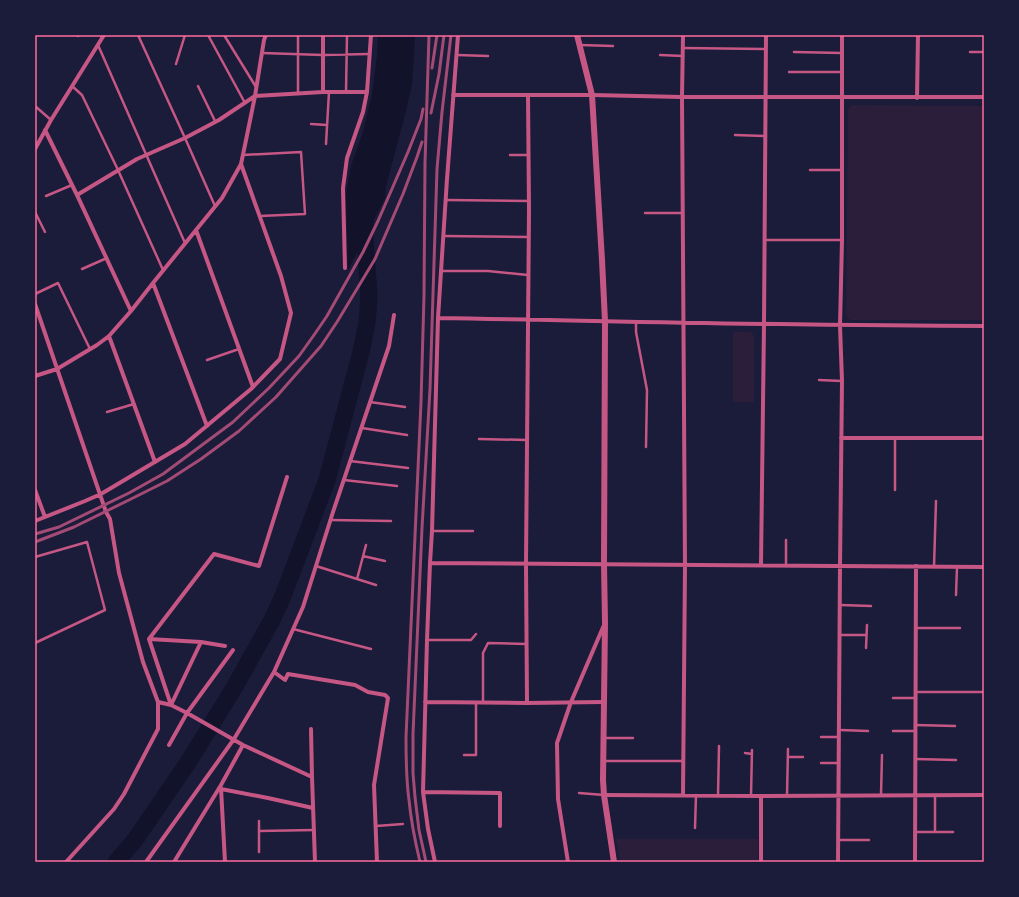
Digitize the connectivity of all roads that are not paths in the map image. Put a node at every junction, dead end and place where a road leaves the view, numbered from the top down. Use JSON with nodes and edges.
{"nodes":[{"id":1,"x":104,"y":35,"type":"edge"},
{"id":2,"x":138,"y":35,"type":"edge"},
{"id":3,"x":185,"y":35,"type":"edge"},
{"id":4,"x":208,"y":35,"type":"edge"},
{"id":5,"x":224,"y":35,"type":"edge"},
{"id":6,"x":266,"y":35,"type":"edge"},
{"id":7,"x":298,"y":35,"type":"edge"},
{"id":8,"x":323,"y":35,"type":"edge"},
{"id":9,"x":347,"y":35,"type":"edge"},
{"id":10,"x":371,"y":35,"type":"edge"},
{"id":11,"x":458,"y":35,"type":"edge"},
{"id":12,"x":577,"y":35,"type":"edge"},
{"id":13,"x":683,"y":35,"type":"edge"},
{"id":14,"x":766,"y":35,"type":"edge"},
{"id":15,"x":842,"y":35,"type":"edge"},
{"id":16,"x":918,"y":35,"type":"edge"},
{"id":17,"x":98,"y":45,"type":"junction"},
{"id":18,"x":580,"y":45,"type":"junction"},
{"id":19,"x":613,"y":46,"type":"dead end"},
{"id":20,"x":683,"y":48,"type":"junction"},
{"id":21,"x":766,"y":49,"type":"junction"},
{"id":22,"x":794,"y":52,"type":"dead end"},
{"id":23,"x":842,"y":52,"type":"junction"},
{"id":24,"x":970,"y":52,"type":"dead end"},
{"id":25,"x":984,"y":52,"type":"edge"},
{"id":26,"x":262,"y":53,"type":"junction"},
{"id":27,"x":298,"y":54,"type":"junction"},
{"id":28,"x":347,"y":54,"type":"junction"},
{"id":29,"x":370,"y":54,"type":"junction"},
{"id":30,"x":323,"y":55,"type":"junction"},
{"id":31,"x":456,"y":55,"type":"junction"},
{"id":32,"x":488,"y":56,"type":"dead end"},
{"id":33,"x":660,"y":56,"type":"dead end"},
{"id":34,"x":683,"y":56,"type":"junction"},
{"id":35,"x":176,"y":64,"type":"dead end"},
{"id":36,"x":790,"y":72,"type":"dead end"},
{"id":37,"x":842,"y":72,"type":"junction"},
{"id":38,"x":72,"y":86,"type":"junction"},
{"id":39,"x":198,"y":86,"type":"dead end"},
{"id":40,"x":256,"y":87,"type":"junction"},
{"id":41,"x":323,"y":92,"type":"junction"},
{"id":42,"x":329,"y":92,"type":"junction"},
{"id":43,"x":346,"y":92,"type":"junction"},
{"id":44,"x":367,"y":92,"type":"junction"},
{"id":45,"x":298,"y":94,"type":"junction"},
{"id":46,"x":453,"y":95,"type":"junction"},
{"id":47,"x":528,"y":95,"type":"junction"},
{"id":48,"x":592,"y":95,"type":"junction"},
{"id":49,"x":255,"y":96,"type":"junction"},
{"id":50,"x":682,"y":97,"type":"junction"},
{"id":51,"x":765,"y":97,"type":"junction"},
{"id":52,"x":842,"y":97,"type":"junction"},
{"id":53,"x":917,"y":98,"type":"junction"},
{"id":54,"x":984,"y":98,"type":"edge"},
{"id":55,"x":245,"y":103,"type":"junction"},
{"id":56,"x":35,"y":106,"type":"edge"},
{"id":57,"x":51,"y":120,"type":"junction"},
{"id":58,"x":216,"y":122,"type":"junction"},
{"id":59,"x":311,"y":124,"type":"dead end"},
{"id":60,"x":327,"y":124,"type":"junction"},
{"id":61,"x":46,"y":130,"type":"junction"},
{"id":62,"x":735,"y":135,"type":"dead end"},
{"id":63,"x":765,"y":136,"type":"junction"},
{"id":64,"x":185,"y":138,"type":"junction"},
{"id":65,"x":326,"y":144,"type":"dead end"},
{"id":66,"x":35,"y":149,"type":"edge"},
{"id":67,"x":147,"y":155,"type":"junction"},
{"id":68,"x":243,"y":155,"type":"junction"},
{"id":69,"x":510,"y":155,"type":"dead end"},
{"id":70,"x":529,"y":155,"type":"junction"},
{"id":71,"x":241,"y":164,"type":"junction"},
{"id":72,"x":118,"y":170,"type":"junction"},
{"id":73,"x":810,"y":170,"type":"dead end"},
{"id":74,"x":842,"y":170,"type":"junction"},
{"id":75,"x":73,"y":185,"type":"junction"},
{"id":76,"x":77,"y":194,"type":"junction"},
{"id":77,"x":46,"y":196,"type":"dead end"},
{"id":78,"x":446,"y":200,"type":"junction"},
{"id":79,"x":529,"y":200,"type":"junction"},
{"id":80,"x":215,"y":207,"type":"junction"},
{"id":81,"x":35,"y":212,"type":"edge"},
{"id":82,"x":645,"y":213,"type":"dead end"},
{"id":83,"x":683,"y":213,"type":"junction"},
{"id":84,"x":259,"y":216,"type":"junction"},
{"id":85,"x":196,"y":230,"type":"junction"},
{"id":86,"x":45,"y":232,"type":"dead end"},
{"id":87,"x":443,"y":236,"type":"junction"},
{"id":88,"x":529,"y":237,"type":"junction"},
{"id":89,"x":765,"y":240,"type":"junction"},
{"id":90,"x":842,"y":240,"type":"junction"},
{"id":91,"x":185,"y":243,"type":"junction"},
{"id":92,"x":107,"y":258,"type":"junction"},
{"id":93,"x":345,"y":268,"type":"dead end"},
{"id":94,"x":82,"y":269,"type":"dead end"},
{"id":95,"x":163,"y":270,"type":"junction"},
{"id":96,"x":441,"y":271,"type":"junction"},
{"id":97,"x":528,"y":275,"type":"junction"},
{"id":98,"x":153,"y":283,"type":"junction"},
{"id":99,"x":35,"y":294,"type":"edge"},
{"id":100,"x":35,"y":304,"type":"edge"},
{"id":101,"x":131,"y":311,"type":"junction"},
{"id":102,"x":394,"y":315,"type":"dead end"},
{"id":103,"x":438,"y":318,"type":"junction"},
{"id":104,"x":528,"y":320,"type":"junction"},
{"id":105,"x":605,"y":321,"type":"junction"},
{"id":106,"x":636,"y":322,"type":"junction"},
{"id":107,"x":683,"y":322,"type":"junction"},
{"id":108,"x":764,"y":324,"type":"junction"},
{"id":109,"x":840,"y":326,"type":"junction"},
{"id":110,"x":984,"y":326,"type":"edge"},
{"id":111,"x":109,"y":336,"type":"junction"},
{"id":112,"x":90,"y":349,"type":"junction"},
{"id":113,"x":239,"y":350,"type":"junction"},
{"id":114,"x":207,"y":360,"type":"dead end"},
{"id":115,"x":57,"y":368,"type":"junction"},
{"id":116,"x":35,"y":376,"type":"edge"},
{"id":117,"x":819,"y":380,"type":"dead end"},
{"id":118,"x":842,"y":381,"type":"junction"},
{"id":119,"x":253,"y":388,"type":"junction"},
{"id":120,"x":370,"y":402,"type":"junction"},
{"id":121,"x":134,"y":404,"type":"junction"},
{"id":122,"x":405,"y":407,"type":"dead end"},
{"id":123,"x":107,"y":412,"type":"dead end"},
{"id":124,"x":207,"y":426,"type":"junction"},
{"id":125,"x":362,"y":428,"type":"junction"},
{"id":126,"x":407,"y":435,"type":"dead end"},
{"id":127,"x":841,"y":438,"type":"junction"},
{"id":128,"x":895,"y":438,"type":"junction"},
{"id":129,"x":984,"y":438,"type":"edge"},
{"id":130,"x":479,"y":439,"type":"dead end"},
{"id":131,"x":527,"y":440,"type":"junction"},
{"id":132,"x":646,"y":447,"type":"dead end"},
{"id":133,"x":350,"y":461,"type":"junction"},
{"id":134,"x":155,"y":462,"type":"junction"},
{"id":135,"x":408,"y":468,"type":"dead end"},
{"id":136,"x":288,"y":477,"type":"dead end"},
{"id":137,"x":344,"y":480,"type":"junction"},
{"id":138,"x":397,"y":486,"type":"dead end"},
{"id":139,"x":35,"y":490,"type":"edge"},
{"id":140,"x":895,"y":490,"type":"dead end"},
{"id":141,"x":101,"y":494,"type":"junction"},
{"id":142,"x":936,"y":501,"type":"dead end"},
{"id":143,"x":45,"y":517,"type":"junction"},
{"id":144,"x":330,"y":520,"type":"junction"},
{"id":145,"x":35,"y":521,"type":"edge"},
{"id":146,"x":391,"y":521,"type":"dead end"},
{"id":147,"x":432,"y":531,"type":"junction"},
{"id":148,"x":473,"y":531,"type":"dead end"},
{"id":149,"x":786,"y":540,"type":"dead end"},
{"id":150,"x":366,"y":545,"type":"dead end"},
{"id":151,"x":363,"y":556,"type":"junction"},
{"id":152,"x":35,"y":557,"type":"edge"},
{"id":153,"x":385,"y":561,"type":"dead end"},
{"id":154,"x":430,"y":563,"type":"junction"},
{"id":155,"x":526,"y":564,"type":"junction"},
{"id":156,"x":604,"y":564,"type":"junction"},
{"id":157,"x":761,"y":565,"type":"junction"},
{"id":158,"x":316,"y":566,"type":"junction"},
{"id":159,"x":685,"y":566,"type":"junction"},
{"id":160,"x":786,"y":566,"type":"junction"},
{"id":161,"x":840,"y":566,"type":"junction"},
{"id":162,"x":916,"y":566,"type":"junction"},
{"id":163,"x":934,"y":567,"type":"junction"},
{"id":164,"x":957,"y":567,"type":"junction"},
{"id":165,"x":984,"y":567,"type":"edge"},
{"id":166,"x":357,"y":579,"type":"junction"},
{"id":167,"x":376,"y":585,"type":"dead end"},
{"id":168,"x":956,"y":595,"type":"dead end"},
{"id":169,"x":840,"y":605,"type":"junction"},
{"id":170,"x":871,"y":606,"type":"dead end"},
{"id":171,"x":605,"y":623,"type":"junction"},
{"id":172,"x":867,"y":625,"type":"dead end"},
{"id":173,"x":916,"y":628,"type":"junction"},
{"id":174,"x":960,"y":628,"type":"dead end"},
{"id":175,"x":293,"y":630,"type":"junction"},
{"id":176,"x":476,"y":634,"type":"dead end"},
{"id":177,"x":840,"y":635,"type":"junction"},
{"id":178,"x":866,"y":635,"type":"junction"},
{"id":179,"x":149,"y":639,"type":"junction"},
{"id":180,"x":427,"y":640,"type":"junction"},
{"id":181,"x":201,"y":642,"type":"junction"},
{"id":182,"x":35,"y":643,"type":"edge"},
{"id":183,"x":527,"y":644,"type":"junction"},
{"id":184,"x":225,"y":646,"type":"dead end"},
{"id":185,"x":866,"y":648,"type":"dead end"},
{"id":186,"x":371,"y":649,"type":"dead end"},
{"id":187,"x":233,"y":650,"type":"dead end"},
{"id":188,"x":274,"y":672,"type":"junction"},
{"id":189,"x":915,"y":692,"type":"junction"},
{"id":190,"x":984,"y":692,"type":"edge"},
{"id":191,"x":893,"y":698,"type":"dead end"},
{"id":192,"x":915,"y":698,"type":"junction"},
{"id":193,"x":158,"y":702,"type":"junction"},
{"id":194,"x":425,"y":702,"type":"junction"},
{"id":195,"x":476,"y":702,"type":"junction"},
{"id":196,"x":483,"y":702,"type":"junction"},
{"id":197,"x":571,"y":702,"type":"junction"},
{"id":198,"x":603,"y":702,"type":"junction"},
{"id":199,"x":527,"y":703,"type":"junction"},
{"id":200,"x":171,"y":705,"type":"junction"},
{"id":201,"x":187,"y":713,"type":"junction"},
{"id":202,"x":915,"y":725,"type":"junction"},
{"id":203,"x":954,"y":726,"type":"dead end"},
{"id":204,"x":311,"y":729,"type":"dead end"},
{"id":205,"x":840,"y":730,"type":"junction"},
{"id":206,"x":868,"y":731,"type":"dead end"},
{"id":207,"x":893,"y":731,"type":"dead end"},
{"id":208,"x":915,"y":731,"type":"junction"},
{"id":209,"x":821,"y":736,"type":"dead end"},
{"id":210,"x":840,"y":737,"type":"junction"},
{"id":211,"x":603,"y":738,"type":"junction"},
{"id":212,"x":632,"y":738,"type":"dead end"},
{"id":213,"x":234,"y":739,"type":"junction"},
{"id":214,"x":169,"y":745,"type":"dead end"},
{"id":215,"x":244,"y":745,"type":"junction"},
{"id":216,"x":719,"y":746,"type":"dead end"},
{"id":217,"x":788,"y":749,"type":"dead end"},
{"id":218,"x":745,"y":753,"type":"dead end"},
{"id":219,"x":464,"y":755,"type":"dead end"},
{"id":220,"x":882,"y":756,"type":"dead end"},
{"id":221,"x":788,"y":757,"type":"junction"},
{"id":222,"x":803,"y":757,"type":"dead end"},
{"id":223,"x":915,"y":759,"type":"junction"},
{"id":224,"x":956,"y":760,"type":"dead end"},
{"id":225,"x":603,"y":761,"type":"junction"},
{"id":226,"x":683,"y":761,"type":"junction"},
{"id":227,"x":821,"y":763,"type":"dead end"},
{"id":228,"x":840,"y":763,"type":"junction"},
{"id":229,"x":312,"y":776,"type":"junction"},
{"id":230,"x":221,"y":787,"type":"junction"},
{"id":231,"x":423,"y":792,"type":"junction"},
{"id":232,"x":579,"y":794,"type":"dead end"},
{"id":233,"x":604,"y":795,"type":"junction"},
{"id":234,"x":683,"y":795,"type":"junction"},
{"id":235,"x":696,"y":795,"type":"junction"},
{"id":236,"x":839,"y":795,"type":"junction"},
{"id":237,"x":881,"y":795,"type":"junction"},
{"id":238,"x":914,"y":795,"type":"junction"},
{"id":239,"x":935,"y":795,"type":"junction"},
{"id":240,"x":984,"y":795,"type":"edge"},
{"id":241,"x":718,"y":796,"type":"junction"},
{"id":242,"x":751,"y":796,"type":"junction"},
{"id":243,"x":761,"y":796,"type":"junction"},
{"id":244,"x":787,"y":796,"type":"junction"},
{"id":245,"x":313,"y":808,"type":"junction"},
{"id":246,"x":258,"y":820,"type":"dead end"},
{"id":247,"x":403,"y":824,"type":"dead end"},
{"id":248,"x":375,"y":826,"type":"junction"},
{"id":249,"x":500,"y":826,"type":"dead end"},
{"id":250,"x":695,"y":828,"type":"dead end"},
{"id":251,"x":314,"y":830,"type":"junction"},
{"id":252,"x":259,"y":831,"type":"junction"},
{"id":253,"x":914,"y":832,"type":"junction"},
{"id":254,"x":935,"y":832,"type":"junction"},
{"id":255,"x":953,"y":832,"type":"dead end"},
{"id":256,"x":839,"y":840,"type":"junction"},
{"id":257,"x":869,"y":840,"type":"dead end"},
{"id":258,"x":259,"y":852,"type":"dead end"},
{"id":259,"x":66,"y":862,"type":"edge"},
{"id":260,"x":146,"y":862,"type":"edge"},
{"id":261,"x":174,"y":862,"type":"edge"},
{"id":262,"x":225,"y":862,"type":"edge"},
{"id":263,"x":315,"y":862,"type":"edge"},
{"id":264,"x":377,"y":862,"type":"edge"},
{"id":265,"x":435,"y":862,"type":"edge"},
{"id":266,"x":568,"y":862,"type":"edge"},
{"id":267,"x":614,"y":862,"type":"edge"},
{"id":268,"x":761,"y":862,"type":"edge"},
{"id":269,"x":838,"y":862,"type":"edge"},
{"id":270,"x":914,"y":862,"type":"edge"}],
"edges":[{"from":1,"to":17,"type":"street"},
{"from":2,"to":64,"type":"lane"},
{"from":3,"to":35,"type":"lane"},
{"from":4,"to":55,"type":"lane"},
{"from":5,"to":40,"type":"lane"},
{"from":6,"to":26,"type":"street"},
{"from":7,"to":27,"type":"lane"},
{"from":8,"to":30,"type":"street"},
{"from":9,"to":28,"type":"lane"},
{"from":10,"to":29,"type":"street"},
{"from":11,"to":31,"type":"street"},
{"from":12,"to":18,"type":"street"},
{"from":13,"to":20,"type":"street"},
{"from":14,"to":21,"type":"street"},
{"from":15,"to":23,"type":"street"},
{"from":16,"to":53,"type":"street"},
{"from":17,"to":38,"type":"street"},
{"from":17,"to":67,"type":"lane"},
{"from":18,"to":19,"type":"lane"},
{"from":18,"to":48,"type":"street"},
{"from":20,"to":21,"type":"lane"},
{"from":20,"to":34,"type":"street"},
{"from":21,"to":51,"type":"street"},
{"from":22,"to":23,"type":"lane"},
{"from":23,"to":37,"type":"street"},
{"from":24,"to":25,"type":"lane"},
{"from":26,"to":27,"type":"lane"},
{"from":26,"to":40,"type":"street"},
{"from":27,"to":30,"type":"lane"},
{"from":27,"to":45,"type":"lane"},
{"from":28,"to":29,"type":"lane"},
{"from":28,"to":30,"type":"lane"},
{"from":28,"to":43,"type":"lane"},
{"from":29,"to":44,"type":"street"},
{"from":30,"to":41,"type":"street"},
{"from":31,"to":32,"type":"lane"},
{"from":31,"to":46,"type":"street"},
{"from":33,"to":34,"type":"lane"},
{"from":34,"to":50,"type":"street"},
{"from":36,"to":37,"type":"lane"},
{"from":37,"to":52,"type":"street"},
{"from":38,"to":57,"type":"street"},
{"from":38,"to":72,"type":"lane"},
{"from":39,"to":58,"type":"lane"},
{"from":40,"to":49,"type":"street"},
{"from":41,"to":42,"type":"street"},
{"from":41,"to":45,"type":"street"},
{"from":42,"to":43,"type":"street"},
{"from":42,"to":60,"type":"lane"},
{"from":43,"to":44,"type":"street"},
{"from":44,"to":93,"type":"street"},
{"from":45,"to":49,"type":"street"},
{"from":46,"to":47,"type":"street"},
{"from":46,"to":78,"type":"street"},
{"from":47,"to":48,"type":"street"},
{"from":47,"to":70,"type":"street"},
{"from":48,"to":50,"type":"street"},
{"from":48,"to":105,"type":"street"},
{"from":49,"to":55,"type":"street"},
{"from":49,"to":68,"type":"street"},
{"from":50,"to":51,"type":"street"},
{"from":50,"to":83,"type":"street"},
{"from":51,"to":52,"type":"street"},
{"from":51,"to":63,"type":"street"},
{"from":52,"to":53,"type":"street"},
{"from":52,"to":74,"type":"street"},
{"from":53,"to":54,"type":"street"},
{"from":55,"to":58,"type":"street"},
{"from":56,"to":57,"type":"lane"},
{"from":57,"to":61,"type":"street"},
{"from":58,"to":64,"type":"street"},
{"from":59,"to":60,"type":"lane"},
{"from":60,"to":65,"type":"lane"},
{"from":61,"to":66,"type":"street"},
{"from":61,"to":75,"type":"street"},
{"from":62,"to":63,"type":"lane"},
{"from":63,"to":89,"type":"street"},
{"from":64,"to":67,"type":"street"},
{"from":64,"to":80,"type":"lane"},
{"from":67,"to":72,"type":"street"},
{"from":67,"to":91,"type":"lane"},
{"from":68,"to":71,"type":"street"},
{"from":68,"to":84,"type":"lane"},
{"from":69,"to":70,"type":"lane"},
{"from":70,"to":79,"type":"street"},
{"from":71,"to":80,"type":"street"},
{"from":71,"to":84,"type":"street"},
{"from":72,"to":76,"type":"street"},
{"from":72,"to":95,"type":"lane"},
{"from":73,"to":74,"type":"lane"},
{"from":74,"to":90,"type":"street"},
{"from":75,"to":76,"type":"street"},
{"from":75,"to":77,"type":"lane"},
{"from":76,"to":92,"type":"street"},
{"from":78,"to":79,"type":"lane"},
{"from":78,"to":87,"type":"street"},
{"from":79,"to":88,"type":"street"},
{"from":80,"to":85,"type":"street"},
{"from":81,"to":86,"type":"lane"},
{"from":82,"to":83,"type":"lane"},
{"from":83,"to":107,"type":"street"},
{"from":84,"to":119,"type":"street"},
{"from":85,"to":91,"type":"street"},
{"from":85,"to":113,"type":"street"},
{"from":87,"to":88,"type":"lane"},
{"from":87,"to":96,"type":"street"},
{"from":88,"to":97,"type":"street"},
{"from":89,"to":90,"type":"lane"},
{"from":89,"to":108,"type":"street"},
{"from":90,"to":109,"type":"street"},
{"from":91,"to":95,"type":"street"},
{"from":92,"to":94,"type":"lane"},
{"from":92,"to":101,"type":"street"},
{"from":95,"to":98,"type":"street"},
{"from":96,"to":97,"type":"lane"},
{"from":96,"to":103,"type":"street"},
{"from":97,"to":104,"type":"street"},
{"from":98,"to":101,"type":"street"},
{"from":98,"to":124,"type":"street"},
{"from":99,"to":112,"type":"lane"},
{"from":100,"to":115,"type":"street"},
{"from":101,"to":111,"type":"street"},
{"from":102,"to":120,"type":"street"},
{"from":103,"to":104,"type":"street"},
{"from":103,"to":147,"type":"street"},
{"from":104,"to":105,"type":"street"},
{"from":104,"to":131,"type":"street"},
{"from":105,"to":106,"type":"street"},
{"from":105,"to":156,"type":"street"},
{"from":106,"to":107,"type":"street"},
{"from":106,"to":132,"type":"lane"},
{"from":107,"to":108,"type":"street"},
{"from":107,"to":159,"type":"street"},
{"from":108,"to":109,"type":"street"},
{"from":108,"to":157,"type":"street"},
{"from":109,"to":110,"type":"street"},
{"from":109,"to":118,"type":"street"},
{"from":111,"to":112,"type":"street"},
{"from":111,"to":121,"type":"street"},
{"from":112,"to":115,"type":"street"},
{"from":113,"to":114,"type":"lane"},
{"from":113,"to":119,"type":"street"},
{"from":115,"to":116,"type":"street"},
{"from":115,"to":141,"type":"street"},
{"from":117,"to":118,"type":"lane"},
{"from":118,"to":127,"type":"street"},
{"from":119,"to":124,"type":"street"},
{"from":120,"to":122,"type":"lane"},
{"from":120,"to":125,"type":"street"},
{"from":121,"to":123,"type":"lane"},
{"from":121,"to":134,"type":"street"},
{"from":124,"to":134,"type":"street"},
{"from":125,"to":126,"type":"lane"},
{"from":125,"to":133,"type":"street"},
{"from":127,"to":128,"type":"street"},
{"from":127,"to":161,"type":"street"},
{"from":128,"to":129,"type":"street"},
{"from":128,"to":140,"type":"lane"},
{"from":130,"to":131,"type":"lane"},
{"from":131,"to":155,"type":"street"},
{"from":133,"to":135,"type":"lane"},
{"from":133,"to":137,"type":"street"},
{"from":134,"to":141,"type":"street"},
{"from":136,"to":179,"type":"street"},
{"from":137,"to":138,"type":"lane"},
{"from":137,"to":144,"type":"street"},
{"from":139,"to":143,"type":"street"},
{"from":141,"to":143,"type":"street"},
{"from":141,"to":193,"type":"street"},
{"from":142,"to":163,"type":"lane"},
{"from":143,"to":145,"type":"street"},
{"from":144,"to":146,"type":"lane"},
{"from":144,"to":158,"type":"street"},
{"from":147,"to":148,"type":"lane"},
{"from":147,"to":154,"type":"street"},
{"from":149,"to":160,"type":"lane"},
{"from":150,"to":151,"type":"lane"},
{"from":151,"to":153,"type":"lane"},
{"from":151,"to":166,"type":"lane"},
{"from":152,"to":182,"type":"lane"},
{"from":154,"to":155,"type":"street"},
{"from":154,"to":180,"type":"street"},
{"from":155,"to":156,"type":"street"},
{"from":155,"to":183,"type":"street"},
{"from":156,"to":159,"type":"street"},
{"from":156,"to":171,"type":"street"},
{"from":157,"to":159,"type":"street"},
{"from":157,"to":160,"type":"street"},
{"from":158,"to":166,"type":"lane"},
{"from":158,"to":175,"type":"street"},
{"from":159,"to":226,"type":"street"},
{"from":160,"to":161,"type":"street"},
{"from":161,"to":162,"type":"street"},
{"from":161,"to":169,"type":"street"},
{"from":162,"to":163,"type":"street"},
{"from":162,"to":173,"type":"street"},
{"from":163,"to":164,"type":"street"},
{"from":164,"to":165,"type":"street"},
{"from":164,"to":168,"type":"lane"},
{"from":166,"to":167,"type":"lane"},
{"from":169,"to":170,"type":"lane"},
{"from":169,"to":177,"type":"street"},
{"from":171,"to":197,"type":"street"},
{"from":171,"to":198,"type":"street"},
{"from":172,"to":178,"type":"lane"},
{"from":173,"to":174,"type":"lane"},
{"from":173,"to":189,"type":"street"},
{"from":175,"to":186,"type":"lane"},
{"from":175,"to":188,"type":"street"},
{"from":176,"to":180,"type":"lane"},
{"from":177,"to":178,"type":"lane"},
{"from":177,"to":205,"type":"street"},
{"from":178,"to":185,"type":"lane"},
{"from":179,"to":181,"type":"street"},
{"from":179,"to":200,"type":"street"},
{"from":180,"to":194,"type":"street"},
{"from":181,"to":184,"type":"street"},
{"from":181,"to":200,"type":"street"},
{"from":183,"to":196,"type":"lane"},
{"from":183,"to":199,"type":"street"},
{"from":187,"to":201,"type":"street"},
{"from":188,"to":213,"type":"street"},
{"from":188,"to":248,"type":"street"},
{"from":189,"to":190,"type":"lane"},
{"from":189,"to":192,"type":"street"},
{"from":191,"to":192,"type":"lane"},
{"from":192,"to":202,"type":"street"},
{"from":193,"to":200,"type":"street"},
{"from":193,"to":259,"type":"street"},
{"from":194,"to":195,"type":"street"},
{"from":194,"to":231,"type":"street"},
{"from":195,"to":196,"type":"street"},
{"from":195,"to":219,"type":"lane"},
{"from":196,"to":199,"type":"street"},
{"from":197,"to":198,"type":"street"},
{"from":197,"to":199,"type":"street"},
{"from":197,"to":266,"type":"street"},
{"from":198,"to":211,"type":"street"},
{"from":200,"to":201,"type":"street"},
{"from":201,"to":213,"type":"street"},
{"from":201,"to":214,"type":"street"},
{"from":202,"to":203,"type":"lane"},
{"from":202,"to":208,"type":"street"},
{"from":204,"to":229,"type":"street"},
{"from":205,"to":206,"type":"lane"},
{"from":205,"to":210,"type":"street"},
{"from":207,"to":208,"type":"lane"},
{"from":208,"to":223,"type":"street"},
{"from":209,"to":210,"type":"lane"},
{"from":210,"to":228,"type":"street"},
{"from":211,"to":212,"type":"lane"},
{"from":211,"to":225,"type":"street"},
{"from":213,"to":215,"type":"street"},
{"from":213,"to":260,"type":"street"},
{"from":215,"to":229,"type":"street"},
{"from":215,"to":230,"type":"street"},
{"from":216,"to":241,"type":"lane"},
{"from":217,"to":221,"type":"lane"},
{"from":218,"to":242,"type":"lane"},
{"from":220,"to":237,"type":"lane"},
{"from":221,"to":222,"type":"lane"},
{"from":221,"to":244,"type":"lane"},
{"from":223,"to":224,"type":"lane"},
{"from":223,"to":238,"type":"street"},
{"from":225,"to":226,"type":"lane"},
{"from":225,"to":233,"type":"street"},
{"from":226,"to":234,"type":"street"},
{"from":227,"to":228,"type":"lane"},
{"from":228,"to":236,"type":"street"},
{"from":229,"to":245,"type":"street"},
{"from":230,"to":245,"type":"street"},
{"from":230,"to":261,"type":"street"},
{"from":230,"to":262,"type":"street"},
{"from":231,"to":249,"type":"street"},
{"from":231,"to":265,"type":"street"},
{"from":232,"to":233,"type":"lane"},
{"from":233,"to":234,"type":"street"},
{"from":233,"to":267,"type":"street"},
{"from":234,"to":235,"type":"street"},
{"from":235,"to":241,"type":"street"},
{"from":235,"to":250,"type":"lane"},
{"from":236,"to":237,"type":"street"},
{"from":236,"to":244,"type":"street"},
{"from":236,"to":256,"type":"street"},
{"from":237,"to":238,"type":"street"},
{"from":238,"to":239,"type":"street"},
{"from":238,"to":253,"type":"street"},
{"from":239,"to":240,"type":"street"},
{"from":239,"to":254,"type":"lane"},
{"from":241,"to":242,"type":"street"},
{"from":242,"to":243,"type":"street"},
{"from":243,"to":244,"type":"street"},
{"from":243,"to":268,"type":"street"},
{"from":245,"to":251,"type":"street"},
{"from":246,"to":252,"type":"lane"},
{"from":247,"to":248,"type":"lane"},
{"from":248,"to":264,"type":"street"},
{"from":251,"to":252,"type":"lane"},
{"from":251,"to":263,"type":"street"},
{"from":252,"to":258,"type":"lane"},
{"from":253,"to":254,"type":"lane"},
{"from":253,"to":270,"type":"street"},
{"from":254,"to":255,"type":"lane"},
{"from":256,"to":257,"type":"lane"},
{"from":256,"to":269,"type":"street"}]}
